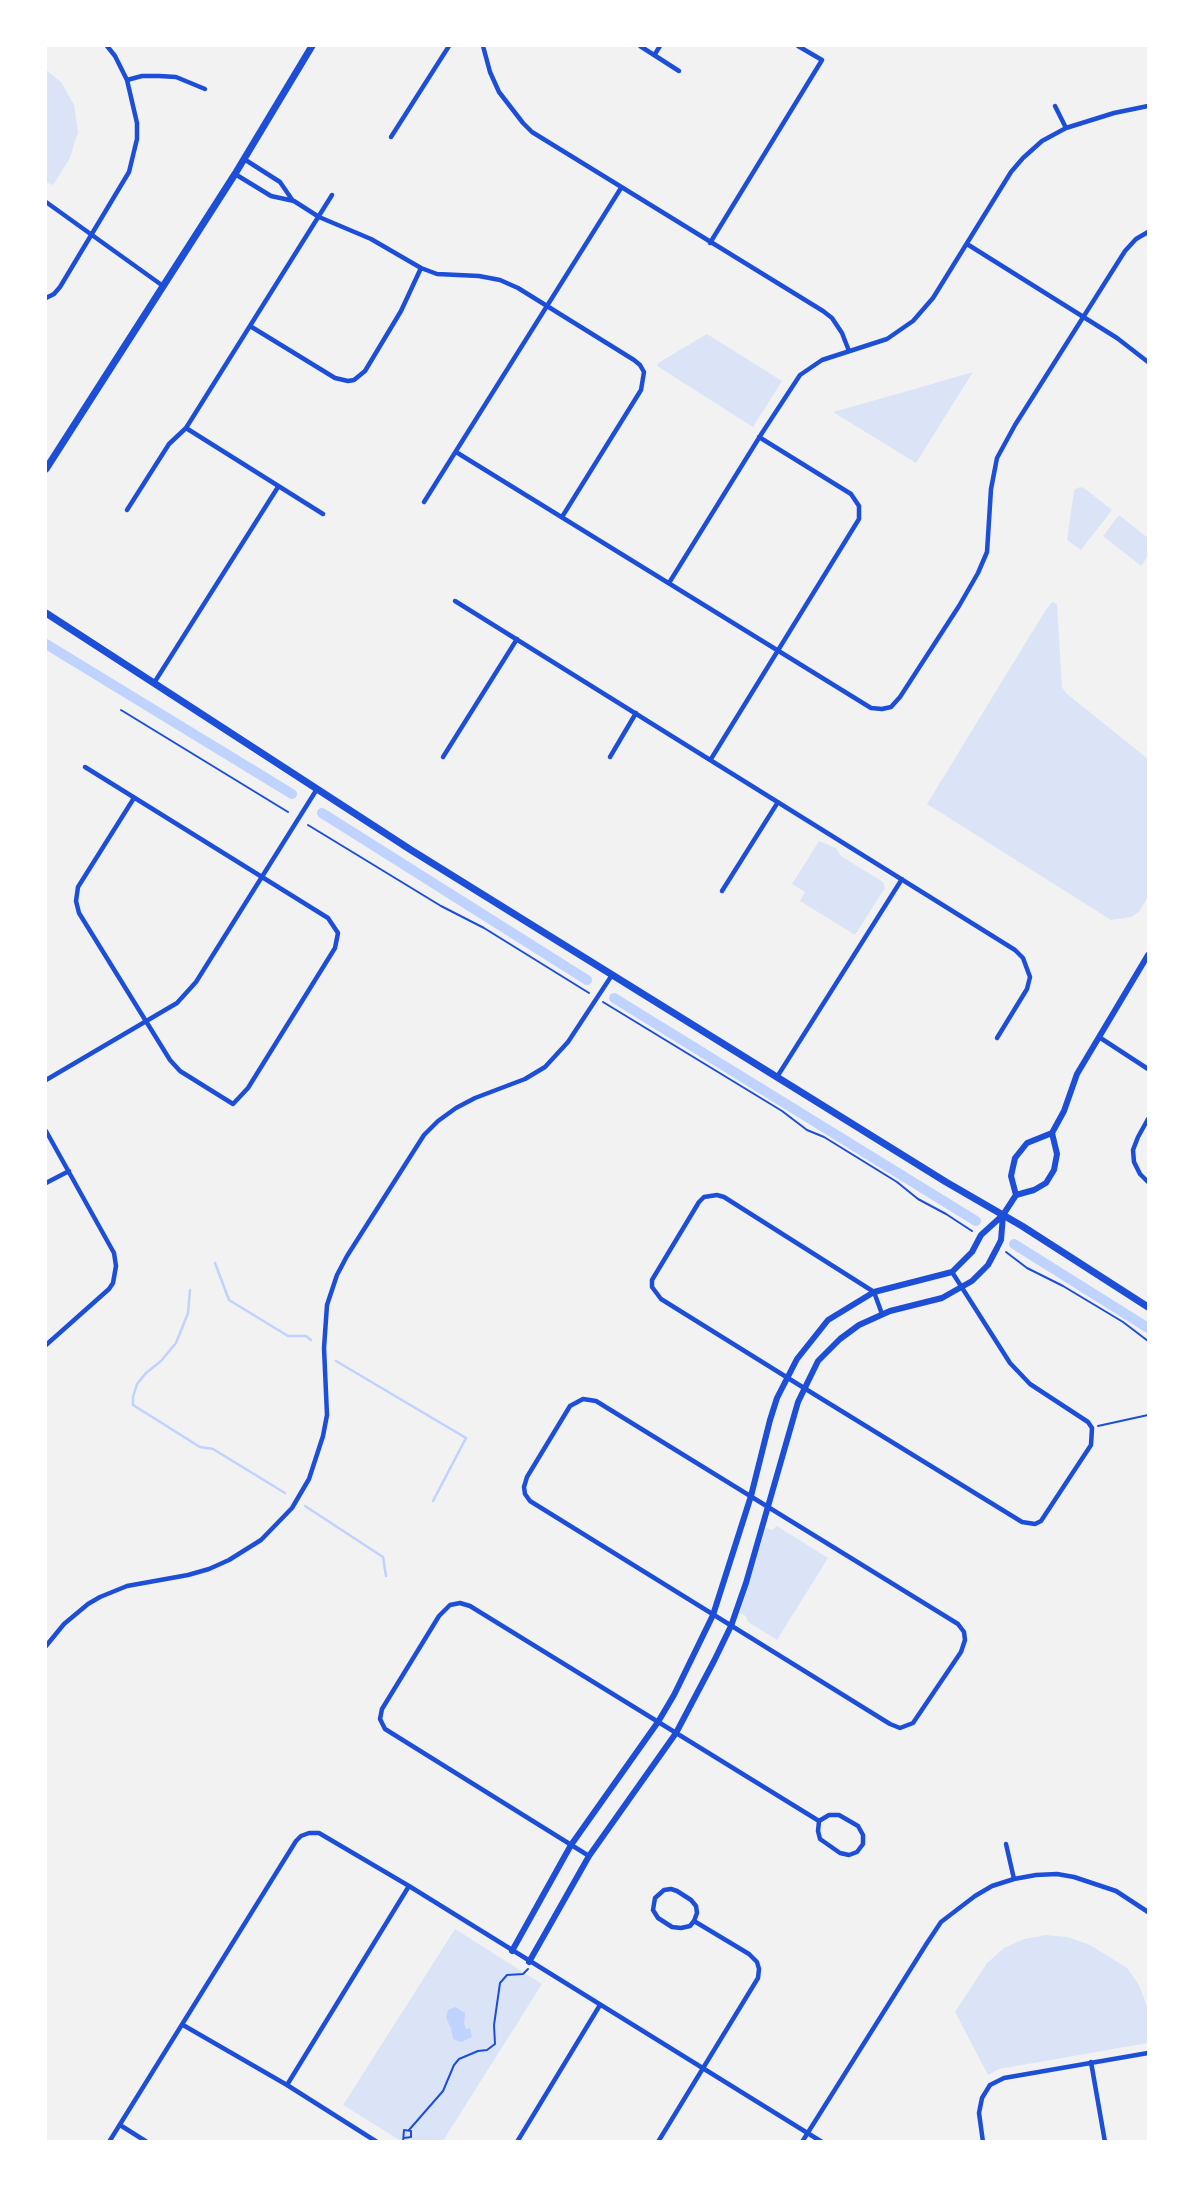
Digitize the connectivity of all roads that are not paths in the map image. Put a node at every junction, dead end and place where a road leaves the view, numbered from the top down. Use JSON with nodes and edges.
{"nodes":[{"id":1,"x":107,"y":46,"type":"edge"},
{"id":2,"x":312,"y":46,"type":"edge"},
{"id":3,"x":449,"y":46,"type":"edge"},
{"id":4,"x":483,"y":46,"type":"edge"},
{"id":5,"x":640,"y":46,"type":"edge"},
{"id":6,"x":660,"y":46,"type":"edge"},
{"id":7,"x":798,"y":46,"type":"edge"},
{"id":8,"x":655,"y":54,"type":"junction"},
{"id":9,"x":679,"y":71,"type":"dead end"},
{"id":10,"x":127,"y":80,"type":"junction"},
{"id":11,"x":205,"y":89,"type":"dead end"},
{"id":12,"x":1055,"y":106,"type":"dead end"},
{"id":13,"x":1149,"y":106,"type":"edge"},
{"id":14,"x":1066,"y":128,"type":"junction"},
{"id":15,"x":391,"y":137,"type":"dead end"},
{"id":16,"x":244,"y":159,"type":"junction"},
{"id":17,"x":235,"y":174,"type":"junction"},
{"id":18,"x":621,"y":188,"type":"junction"},
{"id":19,"x":332,"y":195,"type":"dead end"},
{"id":20,"x":294,"y":201,"type":"junction"},
{"id":21,"x":46,"y":202,"type":"edge"},
{"id":22,"x":319,"y":217,"type":"junction"},
{"id":23,"x":1149,"y":232,"type":"edge"},
{"id":24,"x":91,"y":235,"type":"junction"},
{"id":25,"x":710,"y":243,"type":"junction"},
{"id":26,"x":967,"y":244,"type":"junction"},
{"id":27,"x":421,"y":268,"type":"junction"},
{"id":28,"x":163,"y":286,"type":"junction"},
{"id":29,"x":47,"y":298,"type":"edge"},
{"id":30,"x":547,"y":306,"type":"junction"},
{"id":31,"x":1083,"y":317,"type":"junction"},
{"id":32,"x":250,"y":326,"type":"junction"},
{"id":33,"x":849,"y":351,"type":"junction"},
{"id":34,"x":1149,"y":362,"type":"edge"},
{"id":35,"x":186,"y":428,"type":"junction"},
{"id":36,"x":759,"y":437,"type":"junction"},
{"id":37,"x":456,"y":452,"type":"junction"},
{"id":38,"x":46,"y":468,"type":"edge"},
{"id":39,"x":278,"y":487,"type":"junction"},
{"id":40,"x":424,"y":502,"type":"dead end"},
{"id":41,"x":127,"y":510,"type":"dead end"},
{"id":42,"x":323,"y":514,"type":"dead end"},
{"id":43,"x":562,"y":517,"type":"junction"},
{"id":44,"x":669,"y":583,"type":"junction"},
{"id":45,"x":455,"y":601,"type":"dead end"},
{"id":46,"x":46,"y":613,"type":"edge"},
{"id":47,"x":517,"y":639,"type":"junction"},
{"id":48,"x":779,"y":651,"type":"junction"},
{"id":49,"x":154,"y":684,"type":"junction"},
{"id":50,"x":636,"y":713,"type":"junction"},
{"id":51,"x":443,"y":757,"type":"dead end"},
{"id":52,"x":610,"y":757,"type":"dead end"},
{"id":53,"x":711,"y":760,"type":"junction"},
{"id":54,"x":85,"y":767,"type":"dead end"},
{"id":55,"x":317,"y":789,"type":"junction"},
{"id":56,"x":134,"y":798,"type":"junction"},
{"id":57,"x":778,"y":802,"type":"junction"},
{"id":58,"x":261,"y":876,"type":"junction"},
{"id":59,"x":902,"y":879,"type":"junction"},
{"id":60,"x":722,"y":891,"type":"dead end"},
{"id":61,"x":1149,"y":955,"type":"edge"},
{"id":62,"x":613,"y":974,"type":"junction"},
{"id":63,"x":145,"y":1021,"type":"junction"},
{"id":64,"x":1098,"y":1037,"type":"junction"},
{"id":65,"x":997,"y":1038,"type":"dead end"},
{"id":66,"x":1149,"y":1069,"type":"edge"},
{"id":67,"x":777,"y":1077,"type":"junction"},
{"id":68,"x":46,"y":1080,"type":"edge"},
{"id":69,"x":1149,"y":1119,"type":"edge"},
{"id":70,"x":46,"y":1131,"type":"edge"},
{"id":71,"x":1052,"y":1133,"type":"junction"},
{"id":72,"x":69,"y":1171,"type":"junction"},
{"id":73,"x":1149,"y":1182,"type":"edge"},
{"id":74,"x":46,"y":1183,"type":"edge"},
{"id":75,"x":1016,"y":1195,"type":"junction"},
{"id":76,"x":1003,"y":1215,"type":"junction"},
{"id":77,"x":952,"y":1272,"type":"junction"},
{"id":78,"x":961,"y":1288,"type":"junction"},
{"id":79,"x":874,"y":1292,"type":"junction"},
{"id":80,"x":1149,"y":1307,"type":"edge"},
{"id":81,"x":882,"y":1314,"type":"junction"},
{"id":82,"x":46,"y":1345,"type":"edge"},
{"id":83,"x":787,"y":1377,"type":"junction"},
{"id":84,"x":804,"y":1388,"type":"junction"},
{"id":85,"x":751,"y":1496,"type":"junction"},
{"id":86,"x":768,"y":1507,"type":"junction"},
{"id":87,"x":713,"y":1615,"type":"junction"},
{"id":88,"x":731,"y":1626,"type":"junction"},
{"id":89,"x":46,"y":1646,"type":"edge"},
{"id":90,"x":658,"y":1722,"type":"junction"},
{"id":91,"x":676,"y":1733,"type":"junction"},
{"id":92,"x":819,"y":1821,"type":"junction"},
{"id":93,"x":1006,"y":1844,"type":"dead end"},
{"id":94,"x":571,"y":1845,"type":"junction"},
{"id":95,"x":589,"y":1856,"type":"junction"},
{"id":96,"x":1014,"y":1879,"type":"junction"},
{"id":97,"x":409,"y":1886,"type":"junction"},
{"id":98,"x":1149,"y":1912,"type":"edge"},
{"id":99,"x":694,"y":1921,"type":"junction"},
{"id":100,"x":512,"y":1951,"type":"junction"},
{"id":101,"x":529,"y":1965,"type":"junction"},
{"id":102,"x":600,"y":2005,"type":"junction"},
{"id":103,"x":183,"y":2025,"type":"junction"},
{"id":104,"x":1149,"y":2053,"type":"edge"},
{"id":105,"x":1091,"y":2062,"type":"junction"},
{"id":106,"x":703,"y":2067,"type":"junction"},
{"id":107,"x":287,"y":2085,"type":"junction"},
{"id":108,"x":120,"y":2124,"type":"junction"},
{"id":109,"x":808,"y":2133,"type":"junction"},
{"id":110,"x":109,"y":2141,"type":"edge"},
{"id":111,"x":147,"y":2141,"type":"edge"},
{"id":112,"x":377,"y":2141,"type":"edge"},
{"id":113,"x":517,"y":2141,"type":"edge"},
{"id":114,"x":657,"y":2141,"type":"edge"},
{"id":115,"x":802,"y":2141,"type":"edge"},
{"id":116,"x":822,"y":2141,"type":"edge"},
{"id":117,"x":983,"y":2141,"type":"edge"},
{"id":118,"x":1105,"y":2141,"type":"edge"}],
"edges":[{"from":1,"to":10,"type":"street"},
{"from":2,"to":16,"type":"main road"},
{"from":3,"to":15,"type":"street"},
{"from":4,"to":18,"type":"street"},
{"from":5,"to":8,"type":"street"},
{"from":6,"to":8,"type":"street"},
{"from":7,"to":25,"type":"street"},
{"from":8,"to":9,"type":"street"},
{"from":10,"to":11,"type":"street"},
{"from":10,"to":24,"type":"street"},
{"from":12,"to":14,"type":"street"},
{"from":13,"to":14,"type":"street"},
{"from":14,"to":26,"type":"street"},
{"from":16,"to":17,"type":"main road"},
{"from":16,"to":20,"type":"street"},
{"from":17,"to":20,"type":"street"},
{"from":17,"to":28,"type":"main road"},
{"from":18,"to":25,"type":"street"},
{"from":18,"to":30,"type":"street"},
{"from":19,"to":22,"type":"street"},
{"from":20,"to":22,"type":"street"},
{"from":21,"to":24,"type":"street"},
{"from":22,"to":27,"type":"street"},
{"from":22,"to":32,"type":"street"},
{"from":23,"to":31,"type":"street"},
{"from":24,"to":28,"type":"street"},
{"from":24,"to":29,"type":"street"},
{"from":25,"to":33,"type":"street"},
{"from":26,"to":31,"type":"street"},
{"from":26,"to":33,"type":"street"},
{"from":27,"to":30,"type":"street"},
{"from":27,"to":32,"type":"street"},
{"from":28,"to":38,"type":"main road"},
{"from":30,"to":37,"type":"street"},
{"from":30,"to":43,"type":"street"},
{"from":31,"to":34,"type":"street"},
{"from":31,"to":48,"type":"street"},
{"from":32,"to":35,"type":"street"},
{"from":33,"to":36,"type":"street"},
{"from":35,"to":39,"type":"street"},
{"from":35,"to":41,"type":"street"},
{"from":36,"to":44,"type":"street"},
{"from":36,"to":48,"type":"street"},
{"from":37,"to":40,"type":"street"},
{"from":37,"to":43,"type":"street"},
{"from":39,"to":42,"type":"street"},
{"from":39,"to":49,"type":"street"},
{"from":43,"to":44,"type":"street"},
{"from":44,"to":48,"type":"street"},
{"from":45,"to":47,"type":"street"},
{"from":46,"to":49,"type":"main road"},
{"from":47,"to":50,"type":"street"},
{"from":47,"to":51,"type":"street"},
{"from":48,"to":53,"type":"street"},
{"from":49,"to":55,"type":"main road"},
{"from":50,"to":52,"type":"street"},
{"from":50,"to":53,"type":"street"},
{"from":53,"to":57,"type":"street"},
{"from":54,"to":56,"type":"street"},
{"from":55,"to":58,"type":"street"},
{"from":55,"to":62,"type":"main road"},
{"from":56,"to":58,"type":"street"},
{"from":56,"to":63,"type":"street"},
{"from":57,"to":59,"type":"street"},
{"from":57,"to":60,"type":"street"},
{"from":58,"to":63,"type":"street"},
{"from":58,"to":63,"type":"street"},
{"from":59,"to":65,"type":"street"},
{"from":59,"to":67,"type":"street"},
{"from":61,"to":64,"type":"street"},
{"from":62,"to":67,"type":"main road"},
{"from":62,"to":89,"type":"street"},
{"from":63,"to":68,"type":"street"},
{"from":64,"to":66,"type":"street"},
{"from":64,"to":71,"type":"street"},
{"from":67,"to":76,"type":"main road"},
{"from":69,"to":73,"type":"street"},
{"from":70,"to":72,"type":"street"},
{"from":71,"to":75,"type":"street"},
{"from":71,"to":75,"type":"street"},
{"from":72,"to":74,"type":"street"},
{"from":72,"to":82,"type":"street"},
{"from":75,"to":76,"type":"street"},
{"from":76,"to":77,"type":"street"},
{"from":76,"to":78,"type":"street"},
{"from":76,"to":80,"type":"main road"},
{"from":77,"to":78,"type":"street"},
{"from":77,"to":79,"type":"street"},
{"from":78,"to":81,"type":"street"},
{"from":78,"to":84,"type":"street"},
{"from":79,"to":81,"type":"street"},
{"from":79,"to":83,"type":"street"},
{"from":79,"to":83,"type":"street"},
{"from":81,"to":84,"type":"street"},
{"from":83,"to":84,"type":"street"},
{"from":83,"to":85,"type":"street"},
{"from":84,"to":86,"type":"street"},
{"from":85,"to":86,"type":"street"},
{"from":85,"to":87,"type":"street"},
{"from":85,"to":87,"type":"street"},
{"from":86,"to":88,"type":"street"},
{"from":86,"to":88,"type":"street"},
{"from":87,"to":88,"type":"street"},
{"from":87,"to":90,"type":"street"},
{"from":88,"to":91,"type":"street"},
{"from":90,"to":91,"type":"street"},
{"from":90,"to":94,"type":"street"},
{"from":90,"to":94,"type":"street"},
{"from":91,"to":92,"type":"street"},
{"from":91,"to":95,"type":"street"},
{"from":92,"to":92,"type":"street"},
{"from":93,"to":96,"type":"street"},
{"from":94,"to":95,"type":"street"},
{"from":94,"to":100,"type":"street"},
{"from":95,"to":101,"type":"street"},
{"from":96,"to":98,"type":"street"},
{"from":96,"to":109,"type":"street"},
{"from":97,"to":100,"type":"street"},
{"from":97,"to":103,"type":"street"},
{"from":97,"to":107,"type":"street"},
{"from":99,"to":99,"type":"street"},
{"from":99,"to":106,"type":"street"},
{"from":100,"to":101,"type":"street"},
{"from":101,"to":102,"type":"street"},
{"from":102,"to":106,"type":"street"},
{"from":102,"to":113,"type":"street"},
{"from":103,"to":107,"type":"street"},
{"from":103,"to":108,"type":"street"},
{"from":104,"to":105,"type":"street"},
{"from":105,"to":117,"type":"street"},
{"from":105,"to":118,"type":"street"},
{"from":106,"to":109,"type":"street"},
{"from":106,"to":114,"type":"street"},
{"from":107,"to":112,"type":"street"},
{"from":108,"to":110,"type":"street"},
{"from":108,"to":111,"type":"street"},
{"from":109,"to":115,"type":"street"},
{"from":109,"to":116,"type":"street"}]}
